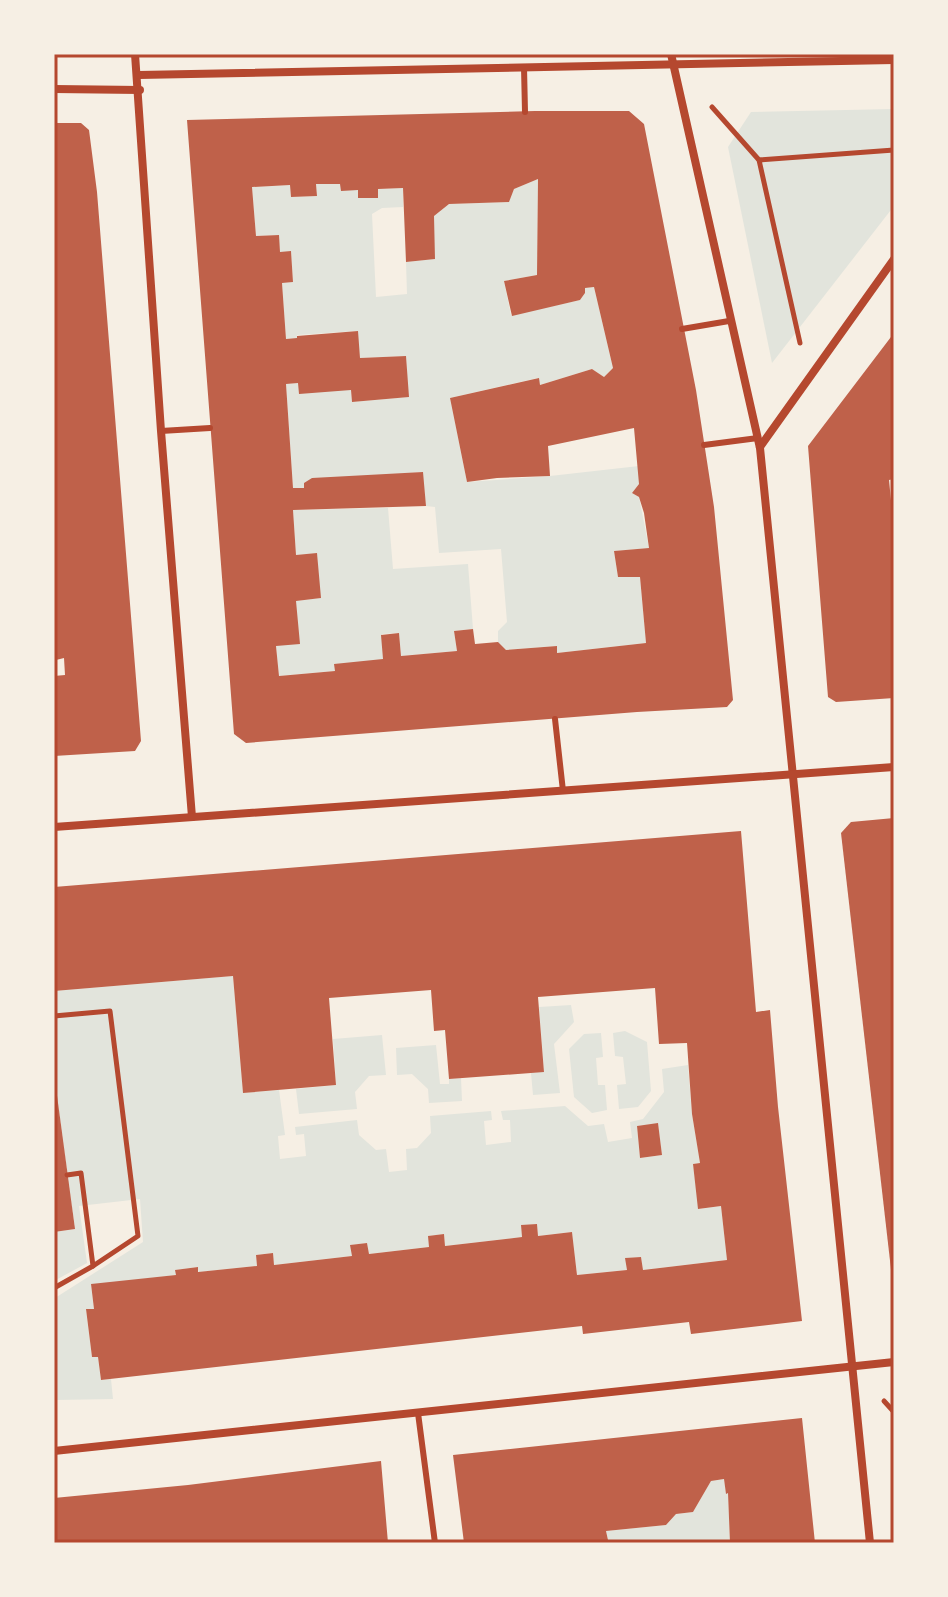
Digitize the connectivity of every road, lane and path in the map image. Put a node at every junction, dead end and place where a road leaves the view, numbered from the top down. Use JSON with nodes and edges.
{"nodes":[{"id":1,"x":135,"y":54,"type":"edge"},
{"id":2,"x":671,"y":54,"type":"edge"},
{"id":3,"x":894,"y":60,"type":"edge"},
{"id":4,"x":674,"y":65,"type":"junction"},
{"id":5,"x":524,"y":67,"type":"junction"},
{"id":6,"x":139,"y":75,"type":"junction"},
{"id":7,"x":54,"y":89,"type":"edge"},
{"id":8,"x":140,"y":90,"type":"junction"},
{"id":9,"x":711,"y":106,"type":"dead end"},
{"id":10,"x":525,"y":112,"type":"dead end"},
{"id":11,"x":894,"y":150,"type":"edge"},
{"id":12,"x":759,"y":160,"type":"junction"},
{"id":13,"x":894,"y":259,"type":"edge"},
{"id":14,"x":729,"y":321,"type":"junction"},
{"id":15,"x":682,"y":329,"type":"dead end"},
{"id":16,"x":808,"y":380,"type":"junction"},
{"id":17,"x":210,"y":428,"type":"dead end"},
{"id":18,"x":161,"y":431,"type":"junction"},
{"id":19,"x":759,"y":443,"type":"junction"},
{"id":20,"x":704,"y":445,"type":"dead end"},
{"id":21,"x":555,"y":719,"type":"dead end"},
{"id":22,"x":894,"y":767,"type":"edge"},
{"id":23,"x":791,"y":775,"type":"junction"},
{"id":24,"x":563,"y":791,"type":"junction"},
{"id":25,"x":192,"y":817,"type":"junction"},
{"id":26,"x":54,"y":827,"type":"edge"},
{"id":27,"x":54,"y":1016,"type":"edge"},
{"id":28,"x":67,"y":1175,"type":"dead end"},
{"id":29,"x":93,"y":1266,"type":"junction"},
{"id":30,"x":54,"y":1288,"type":"edge"},
{"id":31,"x":894,"y":1362,"type":"edge"},
{"id":32,"x":851,"y":1367,"type":"junction"},
{"id":33,"x":418,"y":1413,"type":"junction"},
{"id":34,"x":54,"y":1451,"type":"edge"},
{"id":35,"x":435,"y":1543,"type":"edge"},
{"id":36,"x":870,"y":1543,"type":"edge"}],
"edges":[{"from":1,"to":6,"type":"street"},
{"from":2,"to":4,"type":"street"},
{"from":3,"to":4,"type":"street"},
{"from":4,"to":5,"type":"street"},
{"from":4,"to":14,"type":"street"},
{"from":5,"to":6,"type":"street"},
{"from":5,"to":10,"type":"lane"},
{"from":6,"to":8,"type":"street"},
{"from":7,"to":8,"type":"street"},
{"from":8,"to":18,"type":"street"},
{"from":9,"to":12,"type":"path"},
{"from":11,"to":12,"type":"path"},
{"from":12,"to":16,"type":"path"},
{"from":13,"to":16,"type":"street"},
{"from":14,"to":15,"type":"lane"},
{"from":14,"to":19,"type":"street"},
{"from":16,"to":19,"type":"street"},
{"from":17,"to":18,"type":"lane"},
{"from":18,"to":25,"type":"street"},
{"from":19,"to":20,"type":"lane"},
{"from":19,"to":23,"type":"street"},
{"from":21,"to":24,"type":"lane"},
{"from":22,"to":23,"type":"street"},
{"from":23,"to":24,"type":"street"},
{"from":23,"to":32,"type":"street"},
{"from":24,"to":25,"type":"street"},
{"from":25,"to":26,"type":"street"},
{"from":27,"to":29,"type":"path"},
{"from":28,"to":29,"type":"path"},
{"from":29,"to":30,"type":"path"},
{"from":31,"to":32,"type":"street"},
{"from":32,"to":33,"type":"street"},
{"from":32,"to":36,"type":"street"},
{"from":33,"to":34,"type":"street"},
{"from":33,"to":35,"type":"lane"}]}
